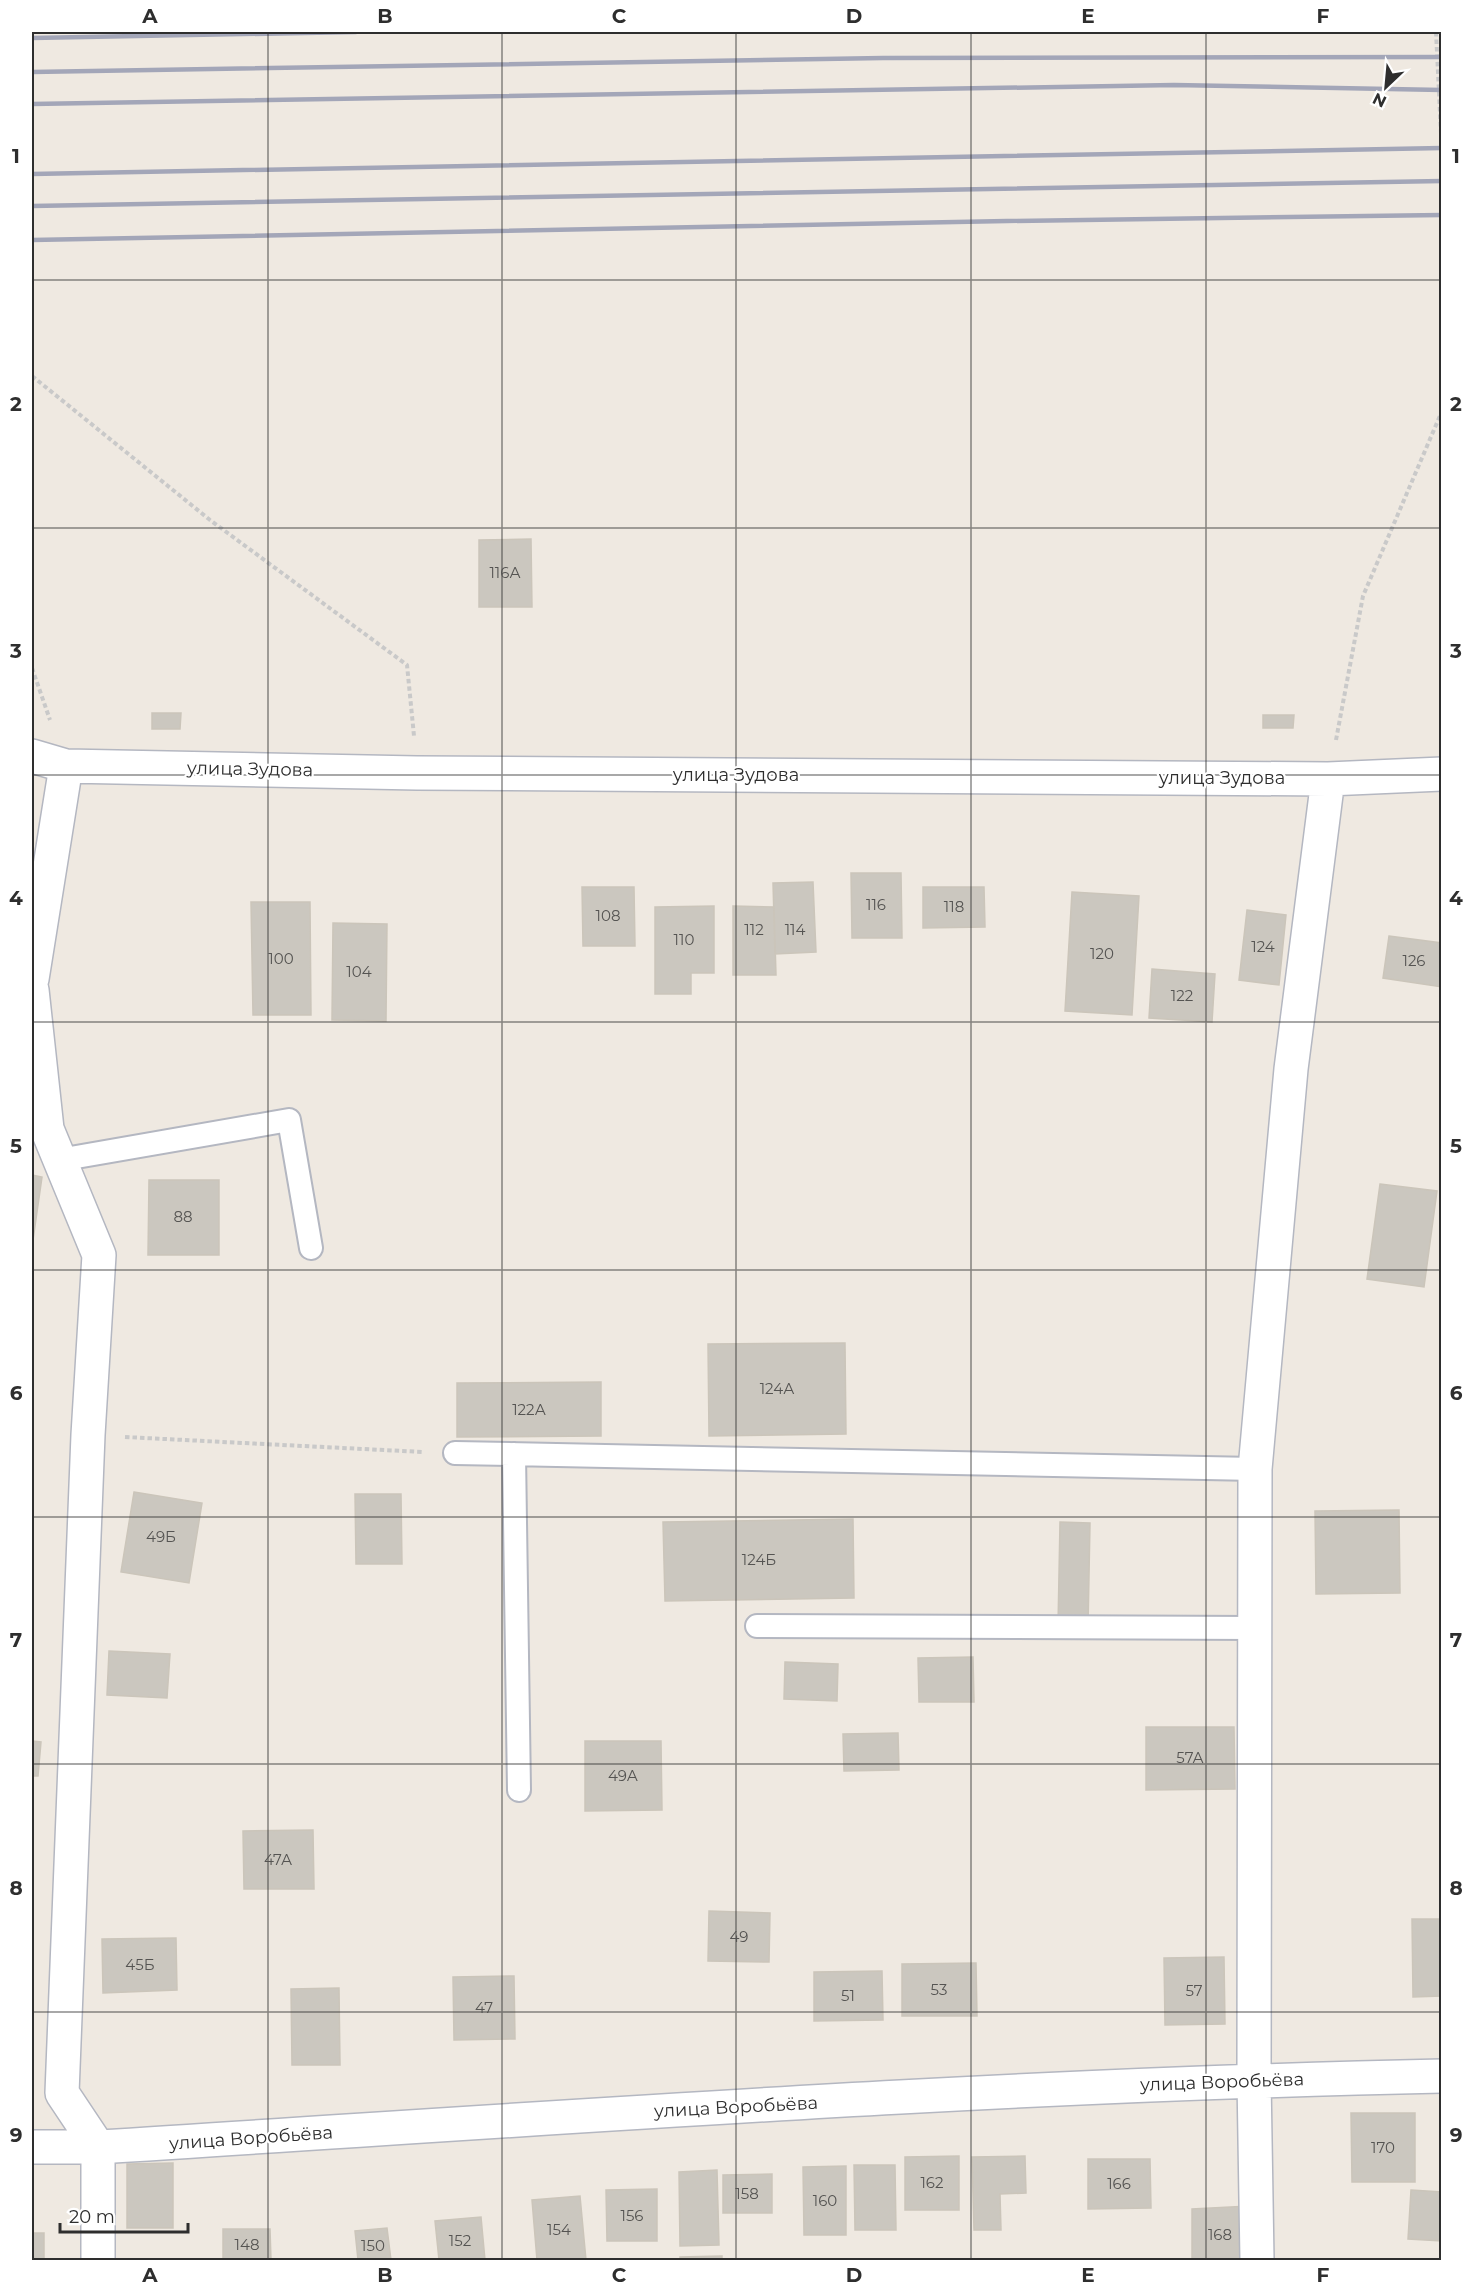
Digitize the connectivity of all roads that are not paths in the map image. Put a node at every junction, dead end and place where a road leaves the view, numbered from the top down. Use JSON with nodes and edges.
{"nodes":[{"id":1,"x":32,"y":756,"type":"edge"},
{"id":2,"x":66,"y":766,"type":"junction"},
{"id":3,"x":1442,"y":774,"type":"edge"},
{"id":4,"x":1328,"y":779,"type":"junction"},
{"id":5,"x":32,"y":979,"type":"edge"},
{"id":6,"x":32,"y":990,"type":"edge"},
{"id":7,"x":39,"y":1130,"type":"edge"},
{"id":8,"x":59,"y":1160,"type":"junction"},
{"id":9,"x":310,"y":1248,"type":"dead end"},
{"id":10,"x":455,"y":1454,"type":"road end"},
{"id":11,"x":514,"y":1454,"type":"junction"},
{"id":12,"x":1255,"y":1470,"type":"junction"},
{"id":13,"x":757,"y":1626,"type":"dead end"},
{"id":14,"x":1255,"y":1629,"type":"junction"},
{"id":15,"x":519,"y":1790,"type":"dead end"},
{"id":16,"x":1442,"y":2076,"type":"edge"},
{"id":17,"x":1254,"y":2079,"type":"junction"},
{"id":18,"x":32,"y":2147,"type":"edge"},
{"id":19,"x":98,"y":2147,"type":"junction"},
{"id":20,"x":98,"y":2260,"type":"edge"},
{"id":21,"x":1257,"y":2260,"type":"edge"}],
"edges":[{"from":1,"to":2,"type":"street","name":"улица Зудова"},
{"from":2,"to":4,"type":"street","name":"улица Зудова"},
{"from":2,"to":5,"type":"street"},
{"from":3,"to":4,"type":"street","name":"улица Зудова"},
{"from":4,"to":12,"type":"street"},
{"from":6,"to":7,"type":"street"},
{"from":7,"to":8,"type":"street"},
{"from":8,"to":9,"type":"lane"},
{"from":8,"to":19,"type":"street"},
{"from":10,"to":11,"type":"lane"},
{"from":11,"to":12,"type":"lane"},
{"from":11,"to":15,"type":"lane"},
{"from":12,"to":14,"type":"street"},
{"from":13,"to":14,"type":"lane"},
{"from":14,"to":17,"type":"street"},
{"from":16,"to":17,"type":"street","name":"улица Воробьёва"},
{"from":17,"to":19,"type":"street","name":"улица Воробьёва"},
{"from":17,"to":21,"type":"street"},
{"from":18,"to":19,"type":"street","name":"улица Воробьёва"},
{"from":19,"to":20,"type":"street"}]}
